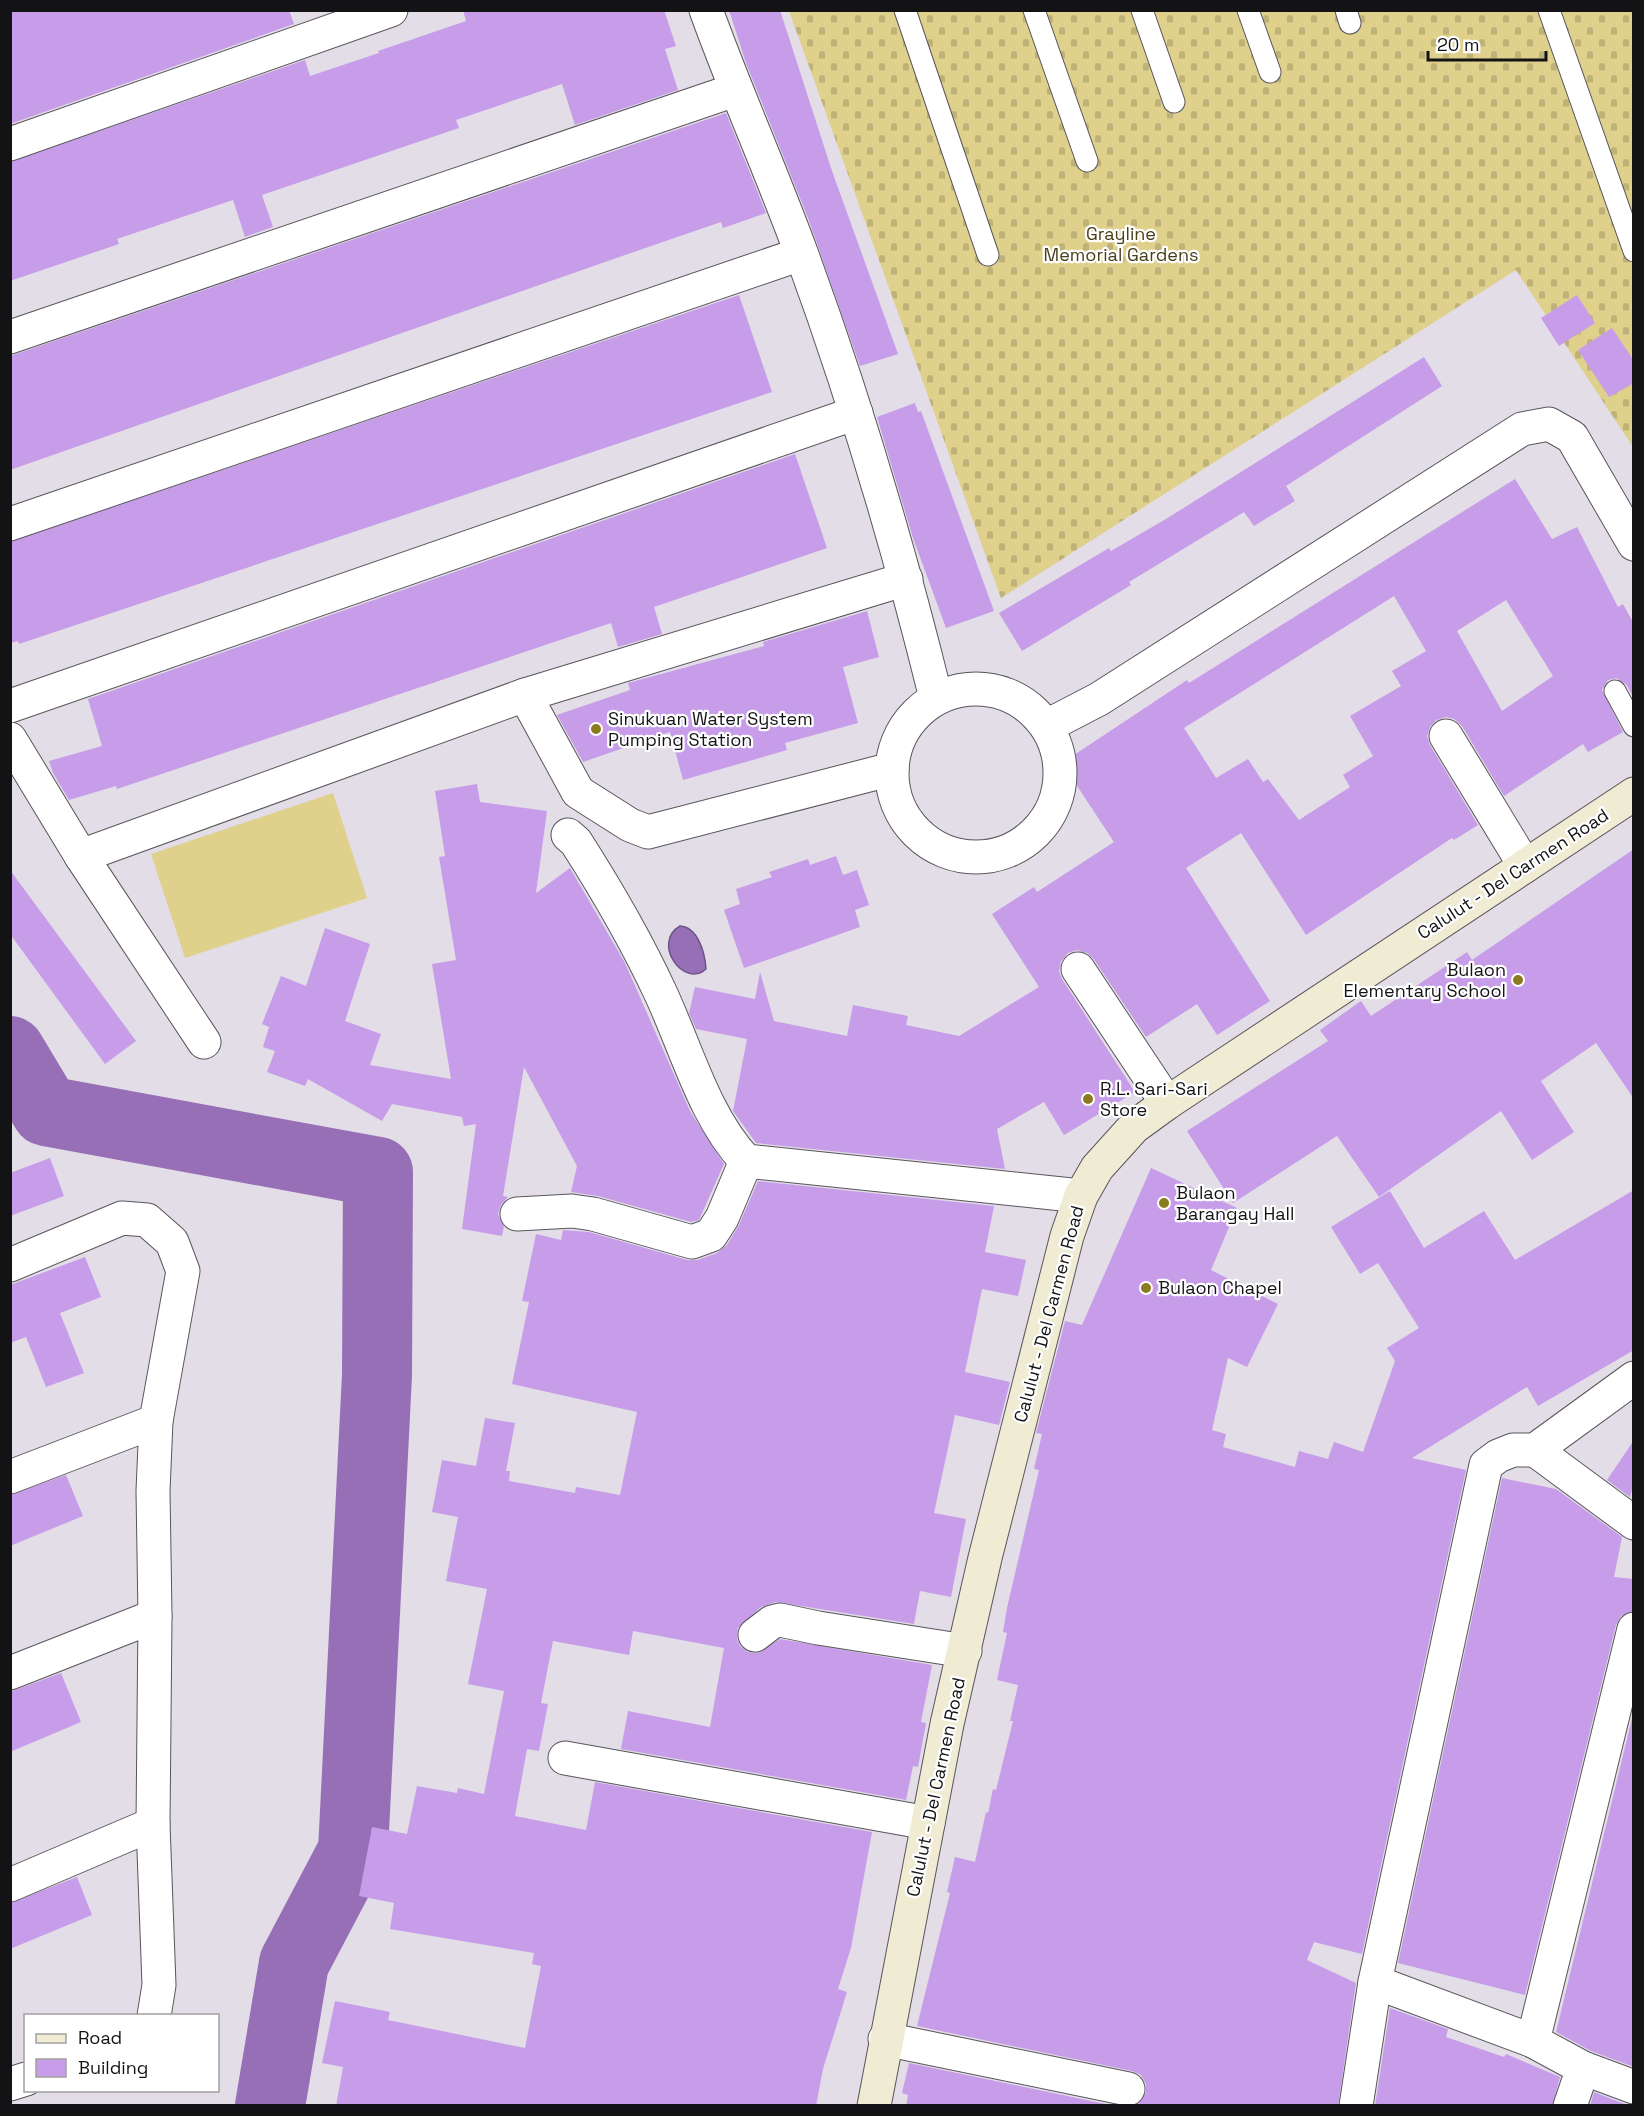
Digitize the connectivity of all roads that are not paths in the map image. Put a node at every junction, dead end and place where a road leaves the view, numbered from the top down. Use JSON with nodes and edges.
{"nodes":[{"id":1,"x":391,"y":10,"type":"edge"},
{"id":2,"x":706,"y":10,"type":"edge"},
{"id":3,"x":905,"y":10,"type":"edge"},
{"id":4,"x":1034,"y":10,"type":"edge"},
{"id":5,"x":1142,"y":10,"type":"edge"},
{"id":6,"x":1248,"y":10,"type":"edge"},
{"id":7,"x":1549,"y":10,"type":"edge"},
{"id":8,"x":1270,"y":72,"type":"dead end"},
{"id":9,"x":735,"y":90,"type":"junction"},
{"id":10,"x":1174,"y":102,"type":"dead end"},
{"id":11,"x":10,"y":144,"type":"edge"},
{"id":12,"x":1087,"y":161,"type":"dead end"},
{"id":13,"x":1634,"y":250,"type":"edge"},
{"id":14,"x":801,"y":254,"type":"junction"},
{"id":15,"x":988,"y":255,"type":"dead end"},
{"id":16,"x":10,"y":337,"type":"edge"},
{"id":17,"x":856,"y":413,"type":"junction"},
{"id":18,"x":10,"y":524,"type":"edge"},
{"id":19,"x":1634,"y":544,"type":"edge"},
{"id":20,"x":906,"y":579,"type":"junction"},
{"id":21,"x":1615,"y":691,"type":"dead end"},
{"id":22,"x":525,"y":695,"type":"junction"},
{"id":23,"x":936,"y":698,"type":"junction"},
{"id":24,"x":10,"y":705,"type":"edge"},
{"id":25,"x":1047,"y":726,"type":"junction"},
{"id":26,"x":1634,"y":726,"type":"edge"},
{"id":27,"x":1446,"y":736,"type":"dead end"},
{"id":28,"x":10,"y":739,"type":"edge"},
{"id":29,"x":892,"y":769,"type":"junction"},
{"id":30,"x":1634,"y":794,"type":"edge"},
{"id":31,"x":568,"y":835,"type":"dead end"},
{"id":32,"x":81,"y":856,"type":"junction"},
{"id":33,"x":1525,"y":866,"type":"junction"},
{"id":34,"x":1078,"y":969,"type":"dead end"},
{"id":35,"x":204,"y":1042,"type":"dead end"},
{"id":36,"x":1167,"y":1102,"type":"junction"},
{"id":37,"x":746,"y":1161,"type":"junction"},
{"id":38,"x":1082,"y":1196,"type":"junction"},
{"id":39,"x":517,"y":1214,"type":"dead end"},
{"id":40,"x":10,"y":1265,"type":"edge"},
{"id":41,"x":1634,"y":1378,"type":"edge"},
{"id":42,"x":156,"y":1421,"type":"junction"},
{"id":43,"x":1535,"y":1450,"type":"junction"},
{"id":44,"x":10,"y":1478,"type":"edge"},
{"id":45,"x":1634,"y":1523,"type":"edge"},
{"id":46,"x":155,"y":1616,"type":"junction"},
{"id":47,"x":1634,"y":1629,"type":"edge"},
{"id":48,"x":755,"y":1635,"type":"dead end"},
{"id":49,"x":965,"y":1651,"type":"junction"},
{"id":50,"x":10,"y":1673,"type":"edge"},
{"id":51,"x":565,"y":1758,"type":"dead end"},
{"id":52,"x":928,"y":1823,"type":"junction"},
{"id":53,"x":153,"y":1824,"type":"junction"},
{"id":54,"x":10,"y":1884,"type":"edge"},
{"id":55,"x":1375,"y":1982,"type":"junction"},
{"id":56,"x":154,"y":2014,"type":"edge"},
{"id":57,"x":885,"y":2039,"type":"junction"},
{"id":58,"x":1533,"y":2041,"type":"junction"},
{"id":59,"x":1583,"y":2068,"type":"junction"},
{"id":60,"x":1634,"y":2087,"type":"edge"},
{"id":61,"x":1128,"y":2089,"type":"dead end"},
{"id":62,"x":874,"y":2106,"type":"edge"},
{"id":63,"x":1356,"y":2106,"type":"edge"},
{"id":64,"x":1570,"y":2106,"type":"edge"}],
"edges":[{"from":1,"to":11,"type":"street"},
{"from":2,"to":9,"type":"street"},
{"from":3,"to":15,"type":"lane"},
{"from":4,"to":12,"type":"lane"},
{"from":5,"to":10,"type":"lane"},
{"from":6,"to":8,"type":"lane"},
{"from":7,"to":13,"type":"lane"},
{"from":9,"to":14,"type":"street"},
{"from":9,"to":16,"type":"street"},
{"from":14,"to":17,"type":"street"},
{"from":14,"to":18,"type":"street"},
{"from":17,"to":20,"type":"street"},
{"from":17,"to":24,"type":"street"},
{"from":19,"to":25,"type":"street"},
{"from":20,"to":22,"type":"street"},
{"from":20,"to":23,"type":"street"},
{"from":21,"to":26,"type":"lane"},
{"from":22,"to":29,"type":"street"},
{"from":22,"to":32,"type":"street"},
{"from":23,"to":25,"type":"street"},
{"from":23,"to":29,"type":"street"},
{"from":25,"to":29,"type":"street"},
{"from":27,"to":33,"type":"street"},
{"from":28,"to":32,"type":"street"},
{"from":30,"to":33,"type":"main road","name":"Calulut - Del Carmen Road"},
{"from":31,"to":37,"type":"street"},
{"from":32,"to":35,"type":"street"},
{"from":33,"to":36,"type":"main road","name":"Calulut - Del Carmen Road"},
{"from":34,"to":36,"type":"street"},
{"from":36,"to":38,"type":"main road","name":"Calulut - Del Carmen Road"},
{"from":37,"to":38,"type":"street"},
{"from":37,"to":39,"type":"street"},
{"from":38,"to":49,"type":"main road","name":"Calulut - Del Carmen Road"},
{"from":40,"to":42,"type":"street"},
{"from":41,"to":43,"type":"street"},
{"from":42,"to":44,"type":"street"},
{"from":42,"to":46,"type":"street"},
{"from":43,"to":45,"type":"street"},
{"from":43,"to":55,"type":"street"},
{"from":46,"to":50,"type":"street"},
{"from":46,"to":53,"type":"street"},
{"from":47,"to":58,"type":"street"},
{"from":48,"to":49,"type":"street"},
{"from":49,"to":52,"type":"main road","name":"Calulut - Del Carmen Road"},
{"from":51,"to":52,"type":"street"},
{"from":52,"to":57,"type":"main road","name":"Calulut - Del Carmen Road"},
{"from":53,"to":54,"type":"street"},
{"from":53,"to":56,"type":"street"},
{"from":55,"to":58,"type":"street"},
{"from":55,"to":63,"type":"street"},
{"from":57,"to":61,"type":"street"},
{"from":57,"to":62,"type":"main road","name":"Calulut - Del Carmen Road"},
{"from":58,"to":59,"type":"street"},
{"from":59,"to":60,"type":"street"},
{"from":59,"to":64,"type":"street"}]}
